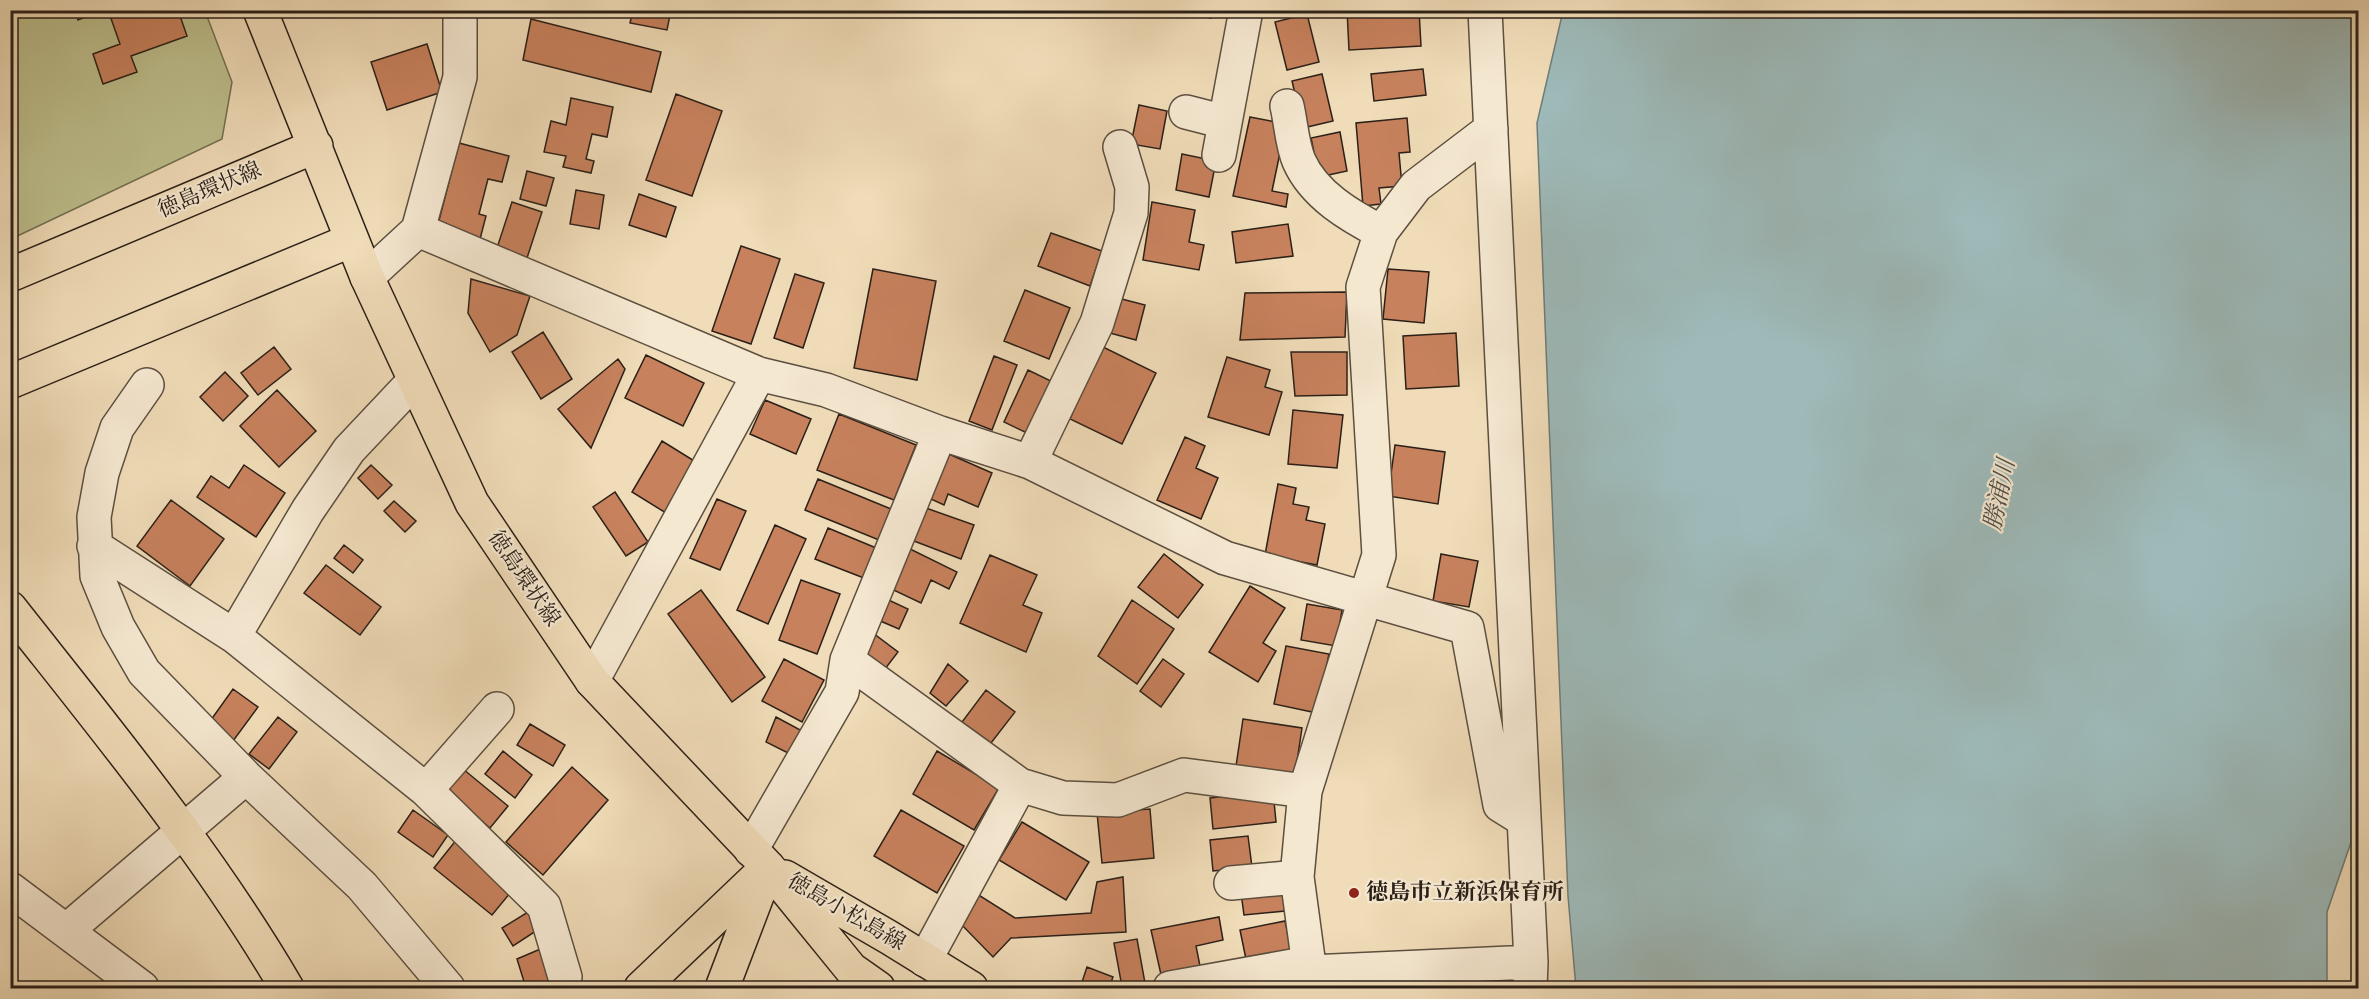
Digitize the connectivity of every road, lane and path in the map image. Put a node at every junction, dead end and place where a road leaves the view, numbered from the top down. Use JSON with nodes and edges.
{"nodes":[{"id":1,"x":260,"y":10,"type":"edge"},
{"id":2,"x":460,"y":10,"type":"edge"},
{"id":3,"x":1246,"y":10,"type":"edge"},
{"id":4,"x":1485,"y":10,"type":"edge"},
{"id":5,"x":1287,"y":106,"type":"dead end"},
{"id":6,"x":1186,"y":112,"type":"dead end"},
{"id":7,"x":1225,"y":122,"type":"junction"},
{"id":8,"x":1491,"y":129,"type":"junction"},
{"id":9,"x":316,"y":146,"type":"junction"},
{"id":10,"x":1119,"y":147,"type":"dead end"},
{"id":11,"x":1219,"y":155,"type":"dead end"},
{"id":12,"x":418,"y":231,"type":"junction"},
{"id":13,"x":1381,"y":232,"type":"junction"},
{"id":14,"x":352,"y":240,"type":"junction"},
{"id":15,"x":10,"y":275,"type":"edge"},
{"id":16,"x":367,"y":277,"type":"junction"},
{"id":17,"x":759,"y":374,"type":"junction"},
{"id":18,"x":414,"y":381,"type":"junction"},
{"id":19,"x":10,"y":382,"type":"edge"},
{"id":20,"x":147,"y":385,"type":"dead end"},
{"id":21,"x":940,"y":433,"type":"junction"},
{"id":22,"x":1030,"y":462,"type":"junction"},
{"id":23,"x":94,"y":546,"type":"junction"},
{"id":24,"x":1363,"y":600,"type":"junction"},
{"id":25,"x":10,"y":608,"type":"edge"},
{"id":26,"x":234,"y":636,"type":"junction"},
{"id":27,"x":847,"y":660,"type":"junction"},
{"id":28,"x":592,"y":681,"type":"junction"},
{"id":29,"x":497,"y":709,"type":"dead end"},
{"id":30,"x":246,"y":777,"type":"junction"},
{"id":31,"x":1020,"y":785,"type":"junction"},
{"id":32,"x":426,"y":790,"type":"junction"},
{"id":33,"x":1305,"y":791,"type":"junction"},
{"id":34,"x":1524,"y":820,"type":"junction"},
{"id":35,"x":183,"y":830,"type":"junction"},
{"id":36,"x":760,"y":859,"type":"junction"},
{"id":37,"x":1297,"y":878,"type":"junction"},
{"id":38,"x":1231,"y":883,"type":"dead end"},
{"id":39,"x":10,"y":889,"type":"edge"},
{"id":40,"x":66,"y":931,"type":"junction"},
{"id":41,"x":259,"y":940,"type":"junction"},
{"id":42,"x":925,"y":960,"type":"junction"},
{"id":43,"x":1310,"y":974,"type":"edge"},
{"id":44,"x":1531,"y":975,"type":"edge"},
{"id":45,"x":565,"y":978,"type":"dead end"},
{"id":46,"x":142,"y":988,"type":"edge"},
{"id":47,"x":282,"y":988,"type":"edge"},
{"id":48,"x":288,"y":988,"type":"edge"},
{"id":49,"x":448,"y":988,"type":"edge"},
{"id":50,"x":642,"y":988,"type":"edge"},
{"id":51,"x":722,"y":988,"type":"edge"},
{"id":52,"x":878,"y":988,"type":"edge"},
{"id":53,"x":971,"y":988,"type":"edge"},
{"id":54,"x":1170,"y":988,"type":"edge"}],
"edges":[{"from":1,"to":9,"type":"main road"},
{"from":2,"to":12,"type":"street"},
{"from":3,"to":7,"type":"street"},
{"from":4,"to":8,"type":"street"},
{"from":5,"to":13,"type":"street"},
{"from":6,"to":7,"type":"street"},
{"from":7,"to":11,"type":"street"},
{"from":8,"to":13,"type":"street"},
{"from":8,"to":34,"type":"street"},
{"from":9,"to":14,"type":"main road","name":"徳島環状線"},
{"from":9,"to":15,"type":"main road","name":"徳島環状線"},
{"from":10,"to":22,"type":"street"},
{"from":12,"to":16,"type":"street"},
{"from":12,"to":17,"type":"street"},
{"from":13,"to":24,"type":"street"},
{"from":14,"to":16,"type":"main road","name":"徳島環状線"},
{"from":14,"to":19,"type":"main road"},
{"from":16,"to":18,"type":"main road","name":"徳島環状線"},
{"from":17,"to":21,"type":"street"},
{"from":17,"to":28,"type":"street"},
{"from":18,"to":26,"type":"street"},
{"from":18,"to":28,"type":"main road","name":"徳島環状線"},
{"from":20,"to":23,"type":"street"},
{"from":21,"to":22,"type":"street"},
{"from":21,"to":27,"type":"street"},
{"from":22,"to":24,"type":"street"},
{"from":23,"to":26,"type":"street"},
{"from":23,"to":30,"type":"street"},
{"from":24,"to":33,"type":"street"},
{"from":24,"to":34,"type":"street"},
{"from":25,"to":35,"type":"main road"},
{"from":26,"to":32,"type":"street"},
{"from":27,"to":31,"type":"street"},
{"from":27,"to":36,"type":"street"},
{"from":28,"to":36,"type":"main road","name":"徳島環状線"},
{"from":29,"to":32,"type":"street"},
{"from":30,"to":35,"type":"street"},
{"from":30,"to":49,"type":"street"},
{"from":31,"to":33,"type":"street"},
{"from":31,"to":42,"type":"street"},
{"from":32,"to":45,"type":"street"},
{"from":33,"to":37,"type":"street"},
{"from":34,"to":44,"type":"street"},
{"from":35,"to":40,"type":"street"},
{"from":35,"to":41,"type":"main road"},
{"from":36,"to":42,"type":"main road","name":"徳島小松島線"},
{"from":36,"to":50,"type":"main road"},
{"from":36,"to":51,"type":"main road"},
{"from":36,"to":52,"type":"main road","name":"徳島小松島線"},
{"from":37,"to":38,"type":"street"},
{"from":37,"to":43,"type":"street"},
{"from":39,"to":40,"type":"street"},
{"from":40,"to":46,"type":"street"},
{"from":41,"to":47,"type":"main road"},
{"from":41,"to":48,"type":"main road"},
{"from":42,"to":53,"type":"main road","name":"徳島小松島線"},
{"from":43,"to":44,"type":"street"},
{"from":43,"to":54,"type":"street"}]}
